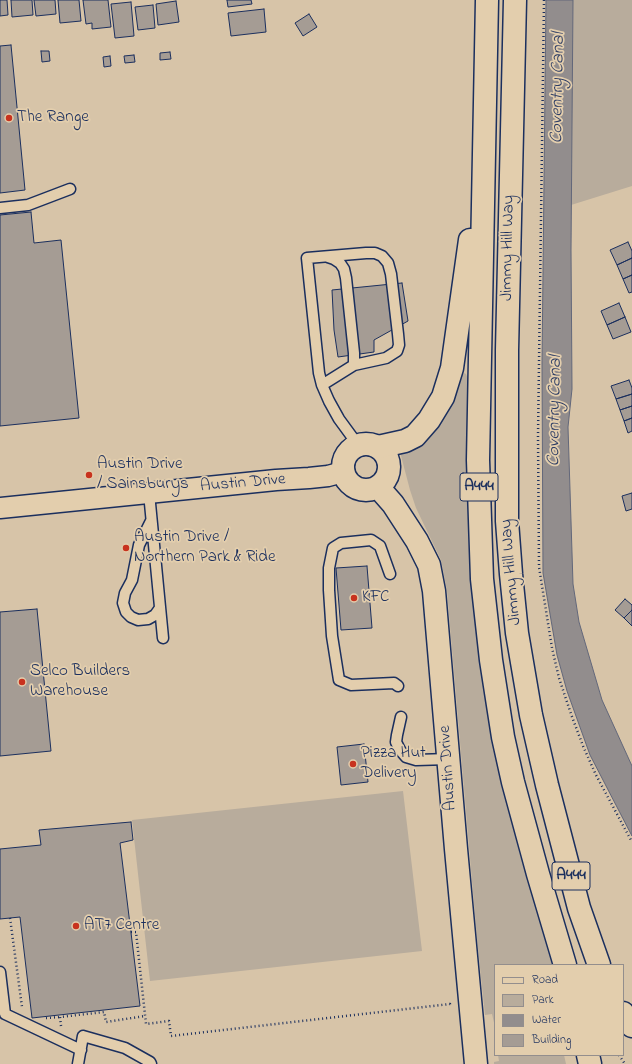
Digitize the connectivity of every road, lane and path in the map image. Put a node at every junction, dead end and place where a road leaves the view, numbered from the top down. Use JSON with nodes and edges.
{"nodes":[{"id":1,"x":487,"y":0,"type":"edge"},
{"id":2,"x":515,"y":0,"type":"edge"},
{"id":3,"x":544,"y":0,"type":"edge"},
{"id":4,"x":484,"y":131,"type":"junction"},
{"id":5,"x":70,"y":189,"type":"dead end"},
{"id":6,"x":0,"y":208,"type":"edge"},
{"id":7,"x":326,"y":256,"type":"junction"},
{"id":8,"x":354,"y":365,"type":"junction"},
{"id":9,"x":322,"y":385,"type":"junction"},
{"id":10,"x":368,"y":446,"type":"junction"},
{"id":11,"x":343,"y":472,"type":"junction"},
{"id":12,"x":378,"y":487,"type":"junction"},
{"id":13,"x":149,"y":493,"type":"junction"},
{"id":14,"x":0,"y":508,"type":"edge"},
{"id":15,"x":151,"y":521,"type":"junction"},
{"id":16,"x":390,"y":574,"type":"dead end"},
{"id":17,"x":160,"y":608,"type":"junction"},
{"id":18,"x":163,"y":638,"type":"dead end"},
{"id":19,"x":398,"y":686,"type":"dead end"},
{"id":20,"x":401,"y":717,"type":"dead end"},
{"id":21,"x":449,"y":758,"type":"junction"},
{"id":22,"x":632,"y":842,"type":"edge"},
{"id":23,"x":10,"y":918,"type":"dead end"},
{"id":24,"x":131,"y":932,"type":"dead end"},
{"id":25,"x":565,"y":964,"type":"edge"},
{"id":26,"x":599,"y":964,"type":"edge"},
{"id":27,"x":0,"y":972,"type":"edge"},
{"id":28,"x":451,"y":1011,"type":"dead end"},
{"id":29,"x":624,"y":1014,"type":"edge"},
{"id":30,"x":145,"y":1016,"type":"junction"},
{"id":31,"x":23,"y":1022,"type":"junction"},
{"id":32,"x":632,"y":1026,"type":"edge"},
{"id":33,"x":57,"y":1038,"type":"junction"},
{"id":34,"x":81,"y":1050,"type":"junction"},
{"id":35,"x":78,"y":1064,"type":"edge"},
{"id":36,"x":150,"y":1064,"type":"edge"},
{"id":37,"x":476,"y":1064,"type":"edge"}],
"edges":[{"from":1,"to":4,"type":"main road","name":"Jimmy Hill Way","number":"A444"},
{"from":2,"to":26,"type":"main road","name":"Jimmy Hill Way","number":"A444"},
{"from":3,"to":22,"type":"path"},
{"from":4,"to":10,"type":"main road"},
{"from":4,"to":25,"type":"main road","name":"Jimmy Hill Way","number":"A444"},
{"from":5,"to":6,"type":"lane"},
{"from":7,"to":8,"type":"lane"},
{"from":7,"to":8,"type":"lane"},
{"from":7,"to":9,"type":"lane"},
{"from":8,"to":9,"type":"lane"},
{"from":9,"to":10,"type":"lane"},
{"from":10,"to":11,"type":"main road"},
{"from":10,"to":12,"type":"main road"},
{"from":11,"to":12,"type":"main road"},
{"from":11,"to":13,"type":"street","name":"Austin Drive"},
{"from":12,"to":21,"type":"main road","name":"Austin Drive"},
{"from":13,"to":14,"type":"street","name":"Austin Drive"},
{"from":13,"to":15,"type":"lane"},
{"from":15,"to":17,"type":"lane"},
{"from":15,"to":17,"type":"lane"},
{"from":16,"to":19,"type":"lane"},
{"from":17,"to":18,"type":"lane"},
{"from":20,"to":21,"type":"lane"},
{"from":21,"to":37,"type":"main road","name":"Austin Drive"},
{"from":23,"to":31,"type":"path"},
{"from":24,"to":30,"type":"path"},
{"from":27,"to":31,"type":"lane"},
{"from":28,"to":30,"type":"path"},
{"from":29,"to":32,"type":"main road"},
{"from":30,"to":33,"type":"path"},
{"from":31,"to":33,"type":"lane"},
{"from":33,"to":34,"type":"lane"},
{"from":34,"to":35,"type":"lane"},
{"from":34,"to":36,"type":"lane"}]}
